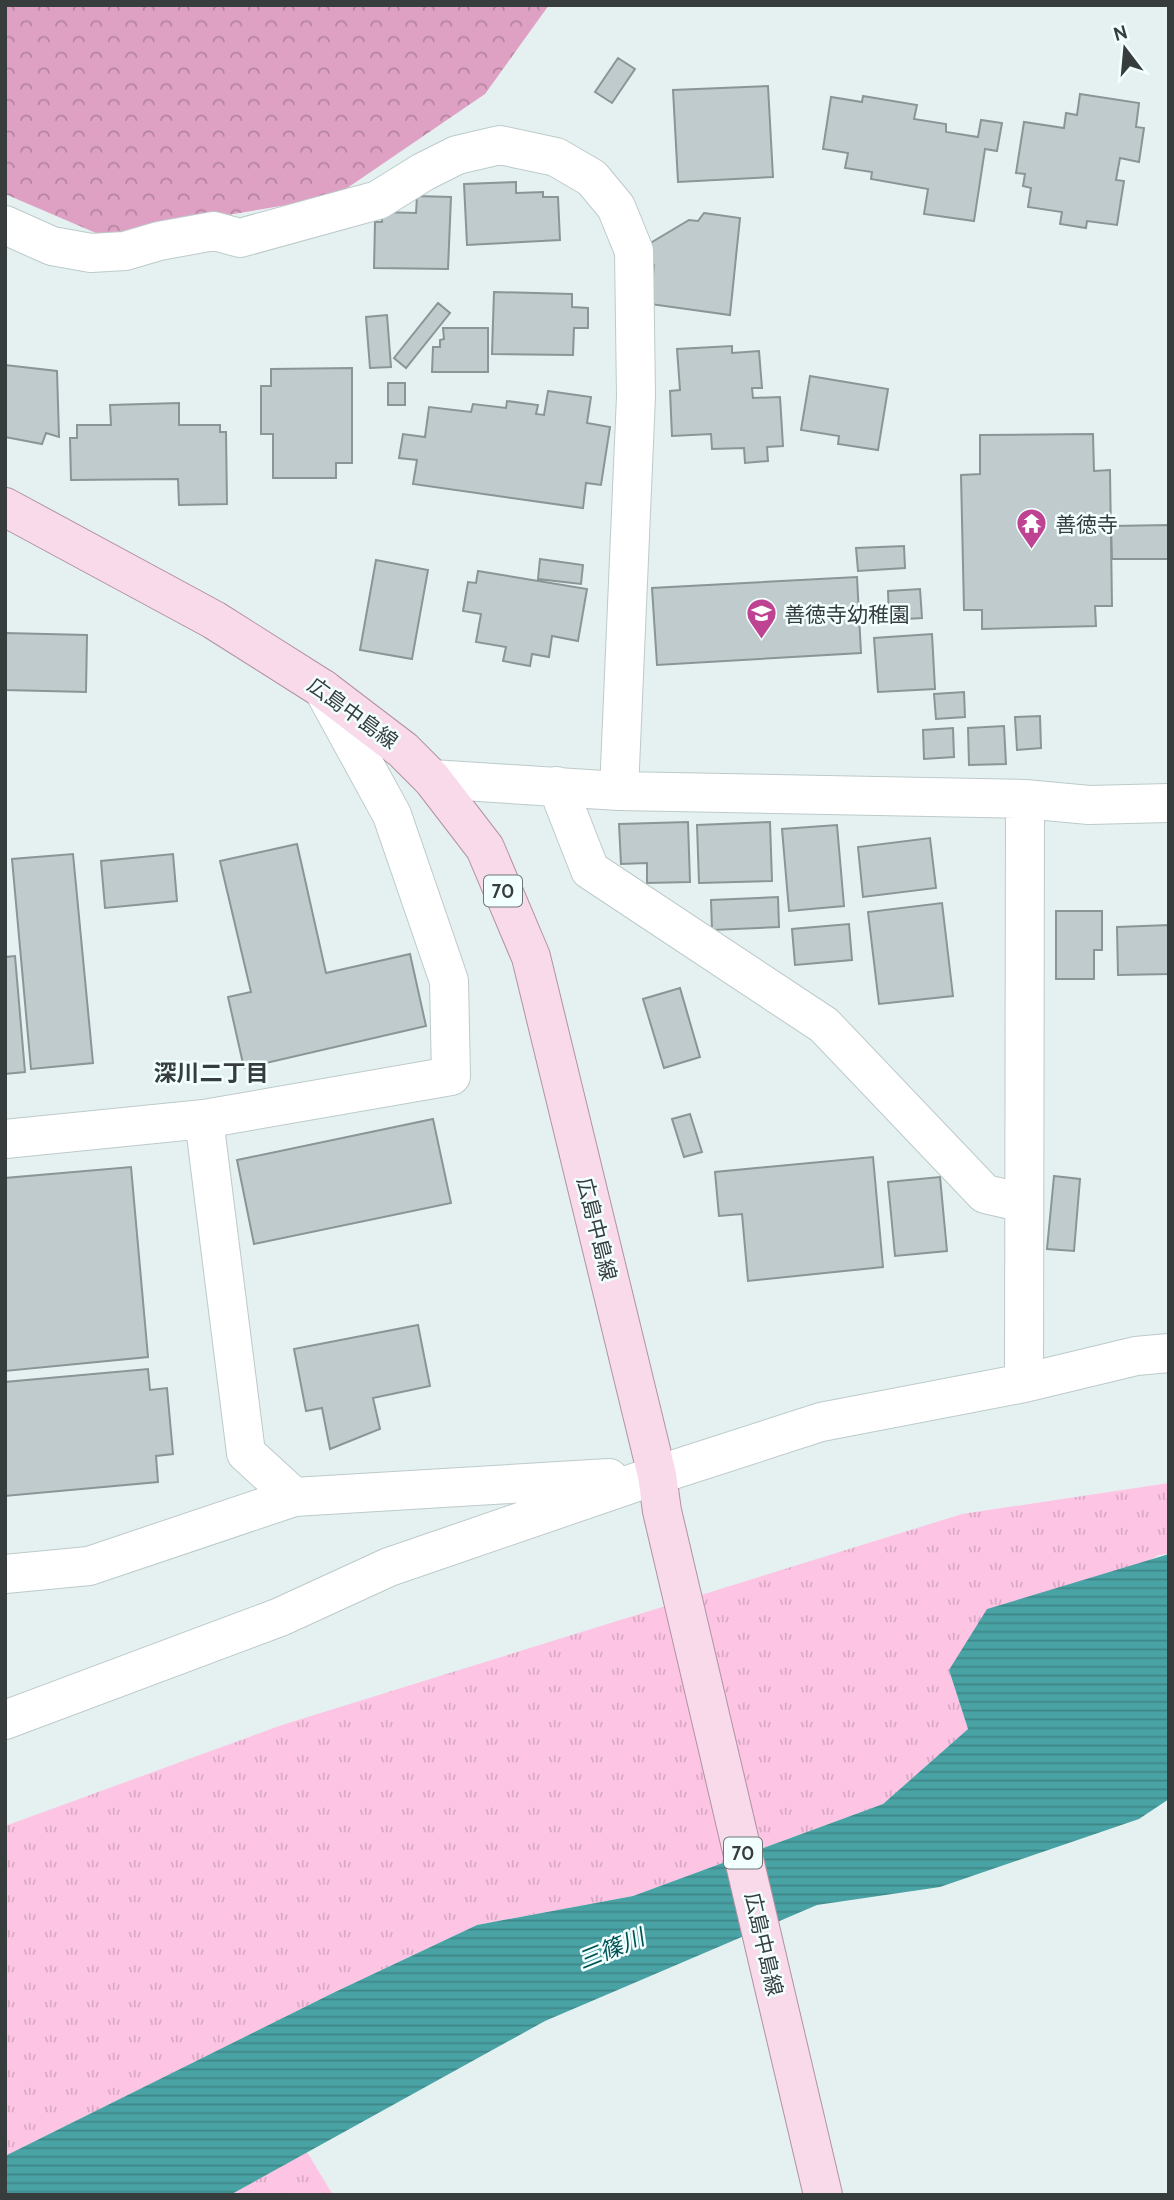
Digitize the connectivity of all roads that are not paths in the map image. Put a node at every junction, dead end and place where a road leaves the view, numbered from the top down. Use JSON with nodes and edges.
{"nodes":[{"id":1,"x":5,"y":225,"type":"edge"},
{"id":2,"x":5,"y":507,"type":"edge"},
{"id":3,"x":323,"y":689,"type":"junction"},
{"id":4,"x":432,"y":779,"type":"junction"},
{"id":5,"x":556,"y":786,"type":"junction"},
{"id":6,"x":619,"y":790,"type":"junction"},
{"id":7,"x":1025,"y":799,"type":"junction"},
{"id":8,"x":1169,"y":803,"type":"edge"},
{"id":9,"x":204,"y":1119,"type":"junction"},
{"id":10,"x":5,"y":1139,"type":"edge"},
{"id":11,"x":1024,"y":1203,"type":"junction"},
{"id":12,"x":1169,"y":1353,"type":"edge"},
{"id":13,"x":1024,"y":1383,"type":"junction"},
{"id":14,"x":660,"y":1493,"type":"junction"},
{"id":15,"x":293,"y":1497,"type":"junction"},
{"id":16,"x":5,"y":1574,"type":"edge"},
{"id":17,"x":5,"y":1720,"type":"edge"},
{"id":18,"x":823,"y":2195,"type":"edge"}],
"edges":[{"from":1,"to":6,"type":"street"},
{"from":2,"to":3,"type":"main road","name":"広島中島線","number":"70"},
{"from":3,"to":4,"type":"main road","name":"広島中島線","number":"70"},
{"from":3,"to":9,"type":"street"},
{"from":4,"to":5,"type":"street"},
{"from":4,"to":14,"type":"main road","name":"広島中島線","number":"70"},
{"from":5,"to":6,"type":"street"},
{"from":5,"to":11,"type":"street"},
{"from":6,"to":7,"type":"street"},
{"from":7,"to":8,"type":"street"},
{"from":7,"to":11,"type":"street"},
{"from":9,"to":10,"type":"street"},
{"from":9,"to":15,"type":"street"},
{"from":11,"to":13,"type":"street"},
{"from":12,"to":13,"type":"street"},
{"from":13,"to":14,"type":"street"},
{"from":14,"to":15,"type":"street"},
{"from":14,"to":17,"type":"street"},
{"from":14,"to":18,"type":"main road","name":"広島中島線","number":"70"},
{"from":15,"to":16,"type":"street"}]}
